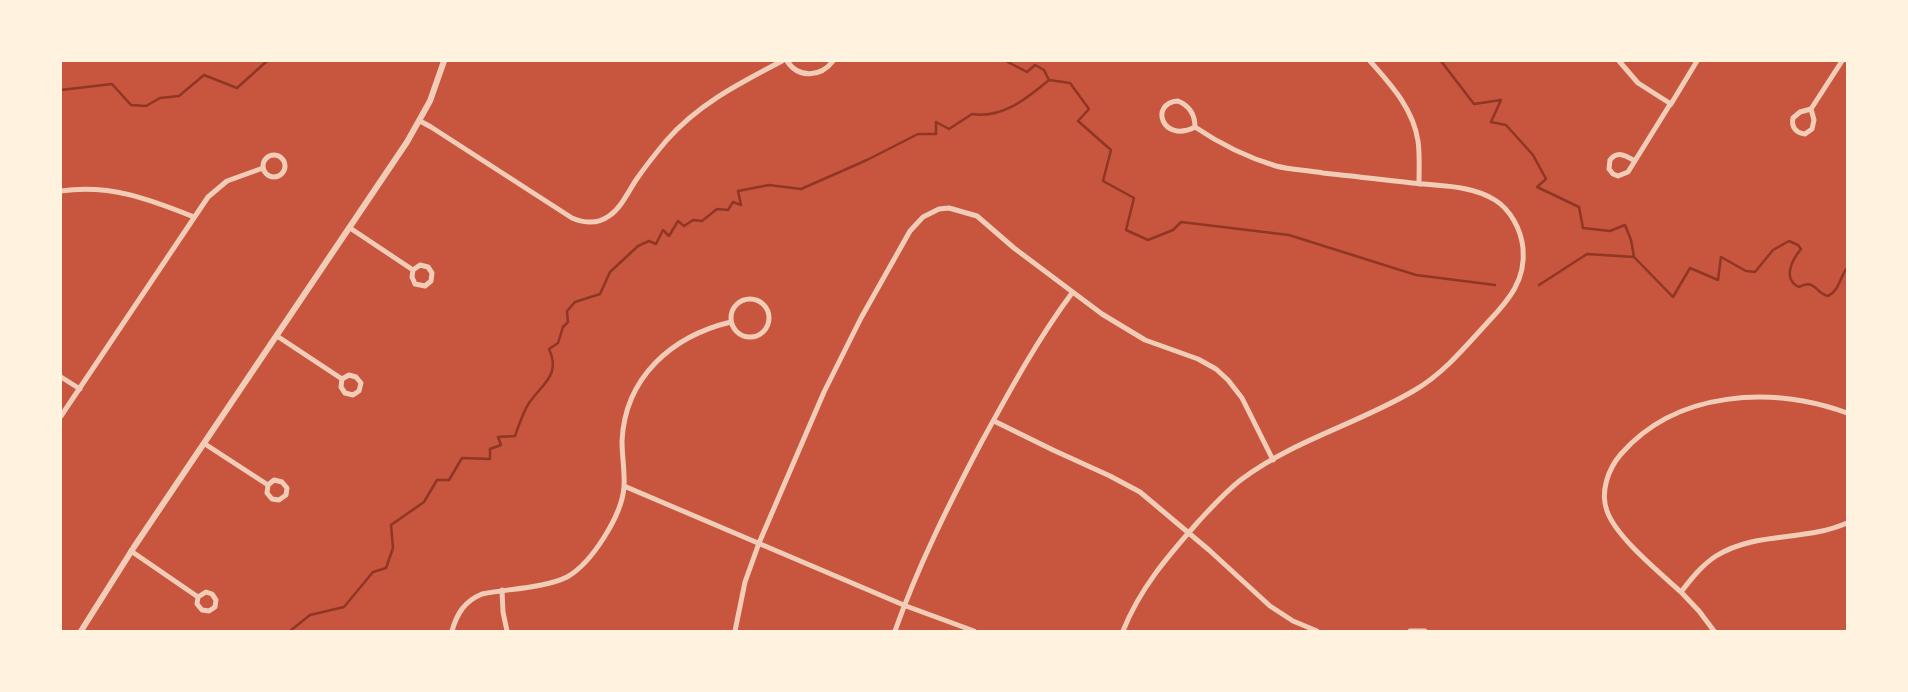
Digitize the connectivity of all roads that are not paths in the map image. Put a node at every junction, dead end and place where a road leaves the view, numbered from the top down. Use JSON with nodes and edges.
{"nodes":[{"id":1,"x":444,"y":61,"type":"edge"},
{"id":2,"x":782,"y":61,"type":"edge"},
{"id":3,"x":787,"y":61,"type":"edge"},
{"id":4,"x":833,"y":61,"type":"edge"},
{"id":5,"x":1370,"y":61,"type":"edge"},
{"id":6,"x":1619,"y":61,"type":"edge"},
{"id":7,"x":1697,"y":61,"type":"edge"},
{"id":8,"x":1842,"y":61,"type":"edge"},
{"id":9,"x":1670,"y":104,"type":"junction"},
{"id":10,"x":1811,"y":110,"type":"junction"},
{"id":11,"x":420,"y":121,"type":"junction"},
{"id":12,"x":1195,"y":127,"type":"junction"},
{"id":13,"x":1634,"y":161,"type":"junction"},
{"id":14,"x":263,"y":168,"type":"junction"},
{"id":15,"x":1419,"y":184,"type":"junction"},
{"id":16,"x":61,"y":191,"type":"edge"},
{"id":17,"x":194,"y":217,"type":"junction"},
{"id":18,"x":350,"y":228,"type":"junction"},
{"id":19,"x":413,"y":270,"type":"junction"},
{"id":20,"x":1072,"y":293,"type":"junction"},
{"id":21,"x":731,"y":322,"type":"junction"},
{"id":22,"x":277,"y":336,"type":"junction"},
{"id":23,"x":61,"y":377,"type":"edge"},
{"id":24,"x":342,"y":379,"type":"junction"},
{"id":25,"x":80,"y":389,"type":"junction"},
{"id":26,"x":1847,"y":413,"type":"edge"},
{"id":27,"x":61,"y":416,"type":"edge"},
{"id":28,"x":994,"y":421,"type":"junction"},
{"id":29,"x":205,"y":444,"type":"junction"},
{"id":30,"x":1273,"y":460,"type":"junction"},
{"id":31,"x":268,"y":485,"type":"junction"},
{"id":32,"x":624,"y":486,"type":"junction"},
{"id":33,"x":1847,"y":523,"type":"edge"},
{"id":34,"x":1189,"y":533,"type":"junction"},
{"id":35,"x":759,"y":543,"type":"junction"},
{"id":36,"x":131,"y":551,"type":"junction"},
{"id":37,"x":502,"y":590,"type":"junction"},
{"id":38,"x":1681,"y":592,"type":"junction"},
{"id":39,"x":198,"y":597,"type":"dead end"},
{"id":40,"x":906,"y":606,"type":"junction"},
{"id":41,"x":81,"y":631,"type":"edge"},
{"id":42,"x":452,"y":631,"type":"edge"},
{"id":43,"x":507,"y":631,"type":"edge"},
{"id":44,"x":735,"y":631,"type":"edge"},
{"id":45,"x":895,"y":631,"type":"edge"},
{"id":46,"x":974,"y":631,"type":"edge"},
{"id":47,"x":1123,"y":631,"type":"edge"},
{"id":48,"x":1317,"y":631,"type":"edge"},
{"id":49,"x":1410,"y":631,"type":"edge"},
{"id":50,"x":1425,"y":631,"type":"edge"},
{"id":51,"x":1714,"y":631,"type":"edge"}],
"edges":[{"from":1,"to":11,"type":"street"},
{"from":2,"to":11,"type":"street"},
{"from":3,"to":4,"type":"street"},
{"from":5,"to":15,"type":"street"},
{"from":6,"to":9,"type":"street"},
{"from":7,"to":9,"type":"street"},
{"from":8,"to":10,"type":"street"},
{"from":9,"to":13,"type":"street"},
{"from":10,"to":10,"type":"street"},
{"from":11,"to":18,"type":"street"},
{"from":12,"to":12,"type":"street"},
{"from":12,"to":15,"type":"street"},
{"from":13,"to":13,"type":"street"},
{"from":14,"to":14,"type":"street"},
{"from":14,"to":17,"type":"street"},
{"from":15,"to":30,"type":"street"},
{"from":16,"to":17,"type":"street"},
{"from":17,"to":25,"type":"street"},
{"from":18,"to":19,"type":"street"},
{"from":18,"to":22,"type":"street"},
{"from":19,"to":19,"type":"street"},
{"from":20,"to":28,"type":"street"},
{"from":20,"to":30,"type":"street"},
{"from":20,"to":35,"type":"street"},
{"from":21,"to":21,"type":"street"},
{"from":21,"to":32,"type":"street"},
{"from":22,"to":24,"type":"street"},
{"from":22,"to":29,"type":"street"},
{"from":23,"to":25,"type":"street"},
{"from":24,"to":24,"type":"street"},
{"from":25,"to":27,"type":"street"},
{"from":26,"to":38,"type":"street"},
{"from":28,"to":34,"type":"street"},
{"from":28,"to":40,"type":"street"},
{"from":29,"to":31,"type":"street"},
{"from":29,"to":36,"type":"street"},
{"from":30,"to":34,"type":"street"},
{"from":31,"to":31,"type":"street"},
{"from":32,"to":35,"type":"street"},
{"from":32,"to":37,"type":"street"},
{"from":33,"to":38,"type":"street"},
{"from":34,"to":47,"type":"street"},
{"from":34,"to":48,"type":"street"},
{"from":35,"to":40,"type":"street"},
{"from":35,"to":44,"type":"street"},
{"from":36,"to":39,"type":"street"},
{"from":36,"to":41,"type":"street"},
{"from":37,"to":42,"type":"street"},
{"from":37,"to":43,"type":"street"},
{"from":38,"to":51,"type":"street"},
{"from":40,"to":45,"type":"street"},
{"from":40,"to":46,"type":"street"},
{"from":49,"to":50,"type":"street"}]}
